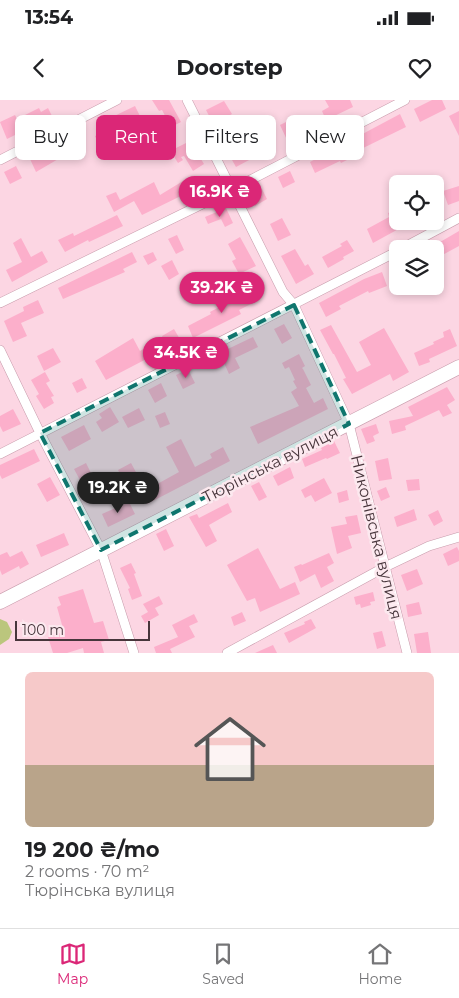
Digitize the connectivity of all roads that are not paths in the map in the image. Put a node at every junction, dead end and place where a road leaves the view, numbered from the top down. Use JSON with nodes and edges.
{"nodes":[{"id":1,"x":117,"y":100,"type":"edge"},
{"id":2,"x":187,"y":100,"type":"edge"},
{"id":3,"x":405,"y":100,"type":"edge"},
{"id":4,"x":0,"y":160,"type":"edge"},
{"id":5,"x":231,"y":190,"type":"junction"},
{"id":6,"x":459,"y":218,"type":"edge"},
{"id":7,"x":418,"y":240,"type":"edge"},
{"id":8,"x":389,"y":255,"type":"edge"},
{"id":9,"x":0,"y":303,"type":"edge"},
{"id":10,"x":294,"y":305,"type":"junction"},
{"id":11,"x":0,"y":350,"type":"edge"},
{"id":12,"x":459,"y":367,"type":"edge"},
{"id":13,"x":349,"y":424,"type":"junction"},
{"id":14,"x":40,"y":433,"type":"junction"},
{"id":15,"x":0,"y":454,"type":"edge"},
{"id":16,"x":459,"y":537,"type":"edge"},
{"id":17,"x":101,"y":550,"type":"junction"},
{"id":18,"x":385,"y":567,"type":"junction"},
{"id":19,"x":0,"y":602,"type":"edge"},
{"id":20,"x":134,"y":653,"type":"edge"},
{"id":21,"x":227,"y":653,"type":"edge"},
{"id":22,"x":407,"y":653,"type":"edge"}],
"edges":[{"from":1,"to":4,"type":"street"},
{"from":2,"to":5,"type":"street","name":"Никонівська вулиця"},
{"from":3,"to":5,"type":"street"},
{"from":5,"to":9,"type":"street"},
{"from":5,"to":10,"type":"street","name":"Никонівська вулиця"},
{"from":6,"to":7,"type":"street"},
{"from":8,"to":10,"type":"street"},
{"from":10,"to":13,"type":"street","name":"Никонівська вулиця"},
{"from":10,"to":14,"type":"street"},
{"from":11,"to":14,"type":"street"},
{"from":12,"to":13,"type":"main road","name":"Тюрінська вулиця"},
{"from":13,"to":17,"type":"main road","name":"Тюрінська вулиця"},
{"from":13,"to":18,"type":"street","name":"Никонівська вулиця"},
{"from":14,"to":15,"type":"street"},
{"from":14,"to":17,"type":"street"},
{"from":16,"to":18,"type":"street"},
{"from":17,"to":19,"type":"main road","name":"Тюрінська вулиця"},
{"from":17,"to":20,"type":"street"},
{"from":18,"to":21,"type":"street"},
{"from":18,"to":22,"type":"street","name":"Никонівська вулиця"}]}
